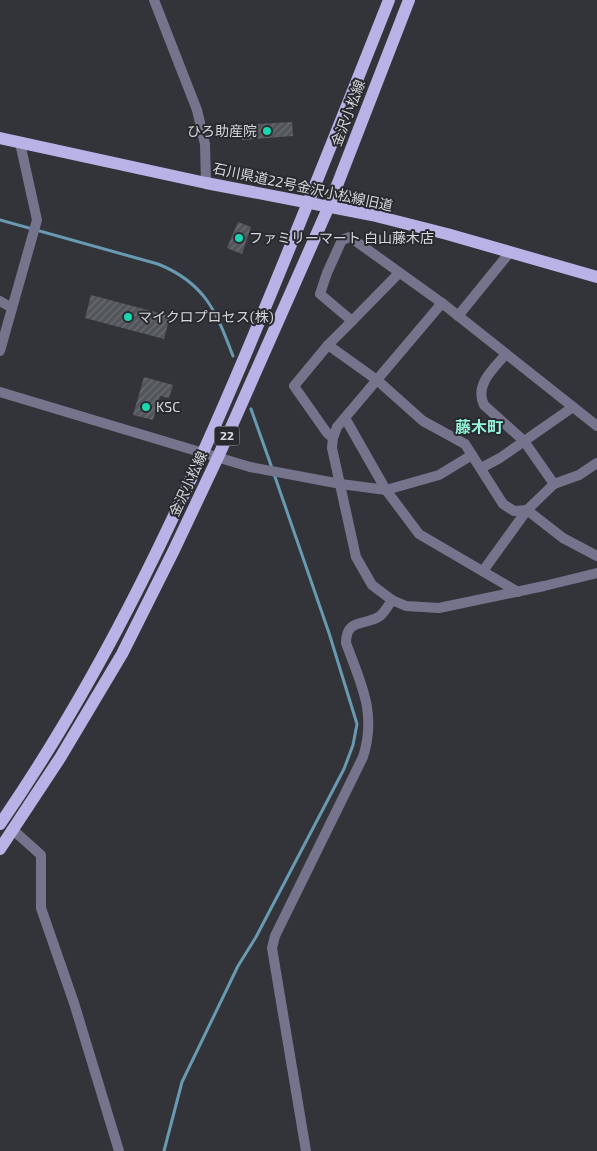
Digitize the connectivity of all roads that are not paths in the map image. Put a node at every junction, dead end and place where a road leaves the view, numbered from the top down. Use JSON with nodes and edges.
{"nodes":[{"id":1,"x":154,"y":0,"type":"edge"},
{"id":2,"x":389,"y":0,"type":"edge"},
{"id":3,"x":409,"y":0,"type":"edge"},
{"id":4,"x":0,"y":138,"type":"edge"},
{"id":5,"x":20,"y":143,"type":"junction"},
{"id":6,"x":206,"y":183,"type":"junction"},
{"id":7,"x":310,"y":202,"type":"junction"},
{"id":8,"x":329,"y":206,"type":"junction"},
{"id":9,"x":510,"y":252,"type":"junction"},
{"id":10,"x":399,"y":273,"type":"junction"},
{"id":11,"x":597,"y":277,"type":"edge"},
{"id":12,"x":0,"y":301,"type":"edge"},
{"id":13,"x":442,"y":304,"type":"junction"},
{"id":14,"x":12,"y":308,"type":"junction"},
{"id":15,"x":458,"y":316,"type":"junction"},
{"id":16,"x":352,"y":321,"type":"junction"},
{"id":17,"x":328,"y":345,"type":"junction"},
{"id":18,"x":0,"y":351,"type":"edge"},
{"id":19,"x":506,"y":354,"type":"junction"},
{"id":20,"x":377,"y":380,"type":"junction"},
{"id":21,"x":0,"y":392,"type":"edge"},
{"id":22,"x":572,"y":407,"type":"junction"},
{"id":23,"x":345,"y":418,"type":"junction"},
{"id":24,"x":597,"y":426,"type":"edge"},
{"id":25,"x":334,"y":438,"type":"junction"},
{"id":26,"x":524,"y":441,"type":"junction"},
{"id":27,"x":204,"y":452,"type":"junction"},
{"id":28,"x":472,"y":455,"type":"junction"},
{"id":29,"x":218,"y":457,"type":"junction"},
{"id":30,"x":597,"y":463,"type":"edge"},
{"id":31,"x":481,"y":468,"type":"junction"},
{"id":32,"x":341,"y":484,"type":"junction"},
{"id":33,"x":554,"y":484,"type":"junction"},
{"id":34,"x":386,"y":490,"type":"junction"},
{"id":35,"x":527,"y":510,"type":"junction"},
{"id":36,"x":597,"y":556,"type":"edge"},
{"id":37,"x":483,"y":571,"type":"junction"},
{"id":38,"x":597,"y":572,"type":"edge"},
{"id":39,"x":518,"y":592,"type":"junction"},
{"id":40,"x":392,"y":600,"type":"junction"},
{"id":41,"x":1,"y":821,"type":"edge"},
{"id":42,"x":13,"y":830,"type":"junction"},
{"id":43,"x":0,"y":849,"type":"edge"},
{"id":44,"x":119,"y":1151,"type":"edge"},
{"id":45,"x":306,"y":1151,"type":"edge"}],
"edges":[{"from":1,"to":6,"type":"street"},
{"from":2,"to":7,"type":"main road","name":"金沢小松線","number":"22"},
{"from":3,"to":8,"type":"main road","name":"金沢小松線","number":"22"},
{"from":4,"to":5,"type":"main road","name":"石川県道22号金沢小松線旧道"},
{"from":5,"to":6,"type":"main road","name":"石川県道22号金沢小松線旧道"},
{"from":5,"to":14,"type":"street"},
{"from":6,"to":7,"type":"main road","name":"石川県道22号金沢小松線旧道"},
{"from":7,"to":8,"type":"main road","name":"石川県道22号金沢小松線旧道"},
{"from":7,"to":27,"type":"main road","name":"金沢小松線","number":"22"},
{"from":8,"to":9,"type":"main road","name":"石川県道22号金沢小松線旧道"},
{"from":8,"to":29,"type":"main road","name":"金沢小松線","number":"22"},
{"from":9,"to":11,"type":"main road","name":"石川県道22号金沢小松線旧道"},
{"from":9,"to":15,"type":"street"},
{"from":10,"to":13,"type":"street"},
{"from":10,"to":16,"type":"street"},
{"from":10,"to":16,"type":"street"},
{"from":12,"to":14,"type":"street"},
{"from":13,"to":15,"type":"street"},
{"from":13,"to":20,"type":"street"},
{"from":14,"to":18,"type":"street"},
{"from":15,"to":19,"type":"street"},
{"from":16,"to":17,"type":"street"},
{"from":17,"to":20,"type":"street"},
{"from":17,"to":25,"type":"street"},
{"from":19,"to":22,"type":"street"},
{"from":19,"to":26,"type":"street"},
{"from":20,"to":23,"type":"street"},
{"from":20,"to":28,"type":"street"},
{"from":21,"to":27,"type":"street"},
{"from":22,"to":24,"type":"street"},
{"from":22,"to":26,"type":"street"},
{"from":23,"to":25,"type":"street"},
{"from":23,"to":34,"type":"street"},
{"from":25,"to":32,"type":"street"},
{"from":26,"to":31,"type":"street"},
{"from":26,"to":33,"type":"street"},
{"from":27,"to":29,"type":"street"},
{"from":27,"to":41,"type":"main road","name":"金沢小松線","number":"22"},
{"from":28,"to":31,"type":"street"},
{"from":28,"to":34,"type":"street"},
{"from":29,"to":32,"type":"street"},
{"from":29,"to":42,"type":"main road","name":"金沢小松線","number":"22"},
{"from":30,"to":33,"type":"street"},
{"from":31,"to":35,"type":"street"},
{"from":32,"to":34,"type":"street"},
{"from":32,"to":40,"type":"street"},
{"from":33,"to":35,"type":"street"},
{"from":34,"to":37,"type":"street"},
{"from":35,"to":36,"type":"street"},
{"from":35,"to":37,"type":"street"},
{"from":37,"to":39,"type":"street"},
{"from":38,"to":39,"type":"street"},
{"from":39,"to":40,"type":"street"},
{"from":40,"to":45,"type":"street"},
{"from":41,"to":42,"type":"street"},
{"from":42,"to":43,"type":"main road","name":"金沢小松線","number":"22"},
{"from":42,"to":44,"type":"street"}]}
